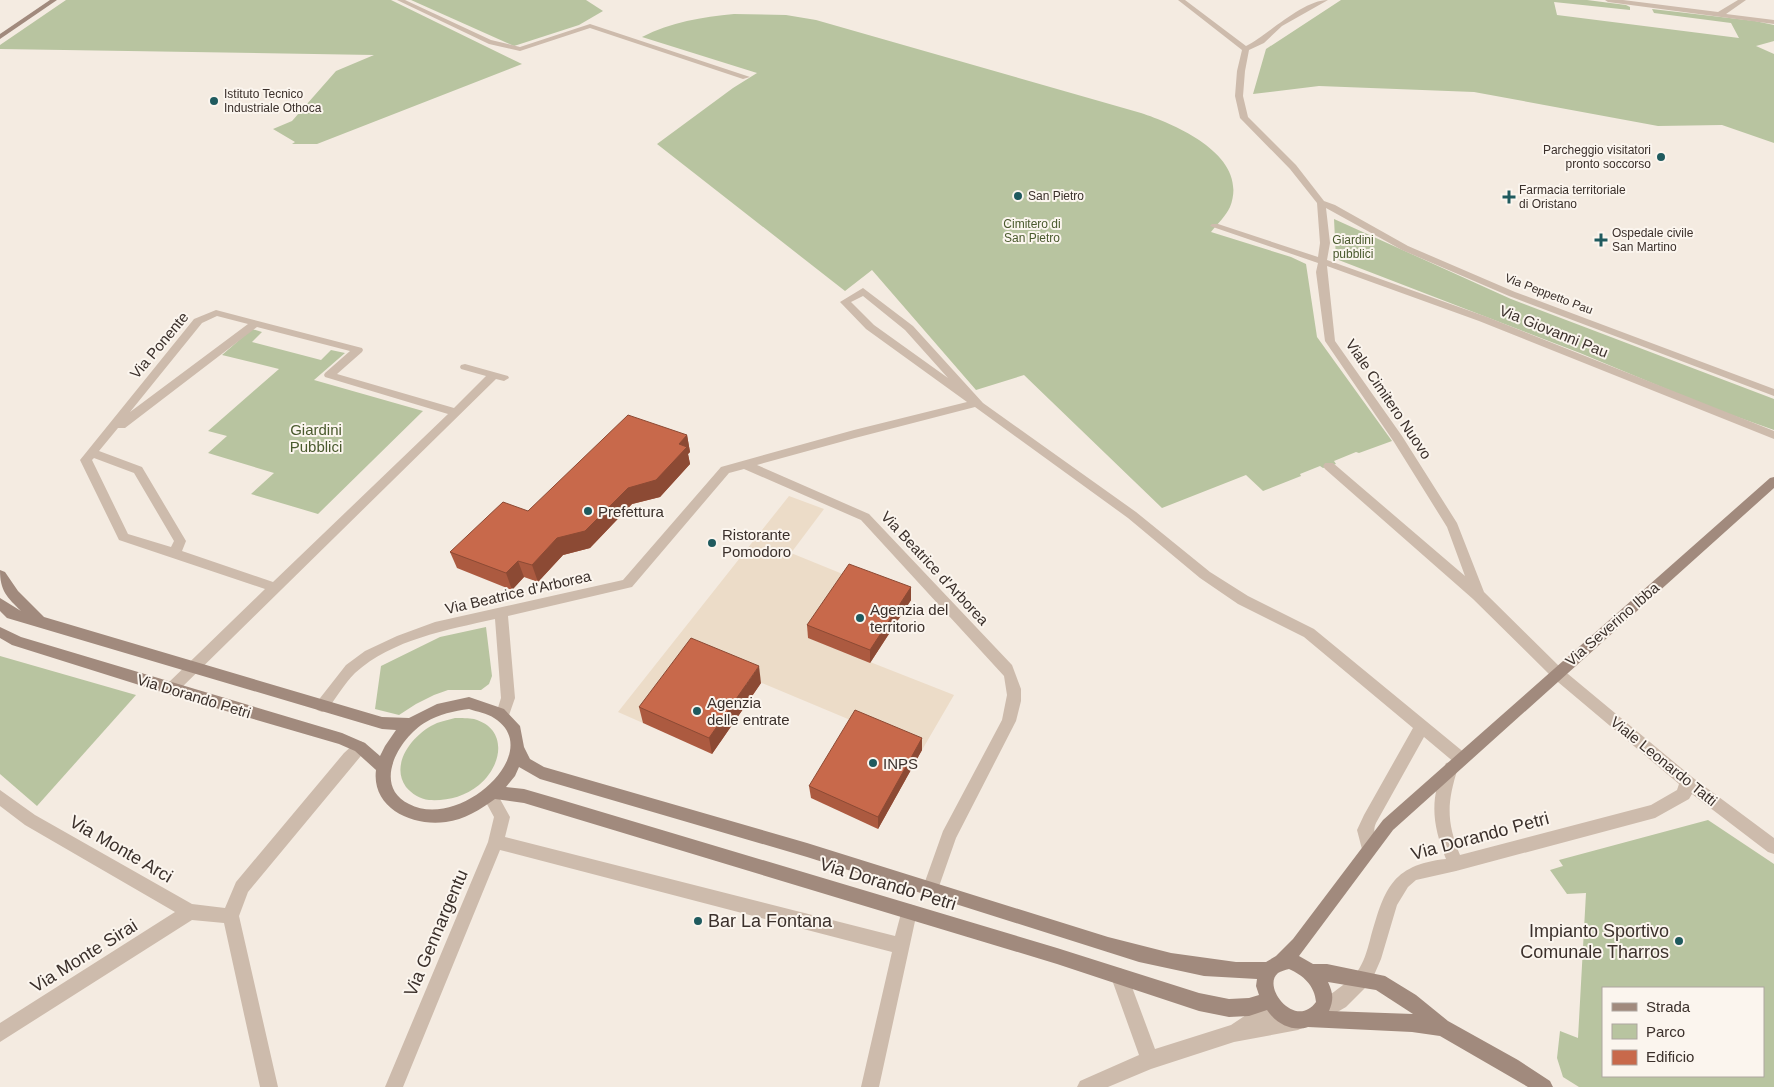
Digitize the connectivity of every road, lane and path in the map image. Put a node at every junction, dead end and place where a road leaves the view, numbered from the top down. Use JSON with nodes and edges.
{"nodes":[{"id":1,"x":54,"y":0,"type":"edge"},
{"id":2,"x":400,"y":0,"type":"edge"},
{"id":3,"x":1181,"y":0,"type":"edge"},
{"id":4,"x":1325,"y":0,"type":"edge"},
{"id":5,"x":1608,"y":0,"type":"edge"},
{"id":6,"x":1743,"y":0,"type":"edge"},
{"id":7,"x":46,"y":2,"type":"edge"},
{"id":8,"x":1720,"y":14,"type":"junction"},
{"id":9,"x":1774,"y":22,"type":"edge"},
{"id":10,"x":0,"y":37,"type":"edge"},
{"id":11,"x":1246,"y":49,"type":"junction"},
{"id":12,"x":746,"y":77,"type":"dead end"},
{"id":13,"x":1321,"y":203,"type":"junction"},
{"id":14,"x":1215,"y":226,"type":"dead end"},
{"id":15,"x":1322,"y":260,"type":"junction"},
{"id":16,"x":256,"y":323,"type":"junction"},
{"id":17,"x":465,"y":367,"type":"dead end"},
{"id":18,"x":1774,"y":393,"type":"edge"},
{"id":19,"x":978,"y":403,"type":"junction"},
{"id":20,"x":456,"y":412,"type":"junction"},
{"id":21,"x":1774,"y":435,"type":"edge"},
{"id":22,"x":105,"y":437,"type":"junction"},
{"id":23,"x":92,"y":453,"type":"junction"},
{"id":24,"x":746,"y":465,"type":"junction"},
{"id":25,"x":1329,"y":466,"type":"dead end"},
{"id":26,"x":1774,"y":481,"type":"edge"},
{"id":27,"x":175,"y":553,"type":"junction"},
{"id":28,"x":0,"y":575,"type":"edge"},
{"id":29,"x":274,"y":587,"type":"junction"},
{"id":30,"x":1478,"y":595,"type":"junction"},
{"id":31,"x":0,"y":603,"type":"edge"},
{"id":32,"x":501,"y":613,"type":"junction"},
{"id":33,"x":40,"y":621,"type":"junction"},
{"id":34,"x":0,"y":632,"type":"edge"},
{"id":35,"x":191,"y":668,"type":"junction"},
{"id":36,"x":1557,"y":673,"type":"junction"},
{"id":37,"x":171,"y":689,"type":"junction"},
{"id":38,"x":322,"y":706,"type":"junction"},
{"id":39,"x":503,"y":714,"type":"junction"},
{"id":40,"x":410,"y":724,"type":"junction"},
{"id":41,"x":1422,"y":726,"type":"junction"},
{"id":42,"x":360,"y":747,"type":"junction"},
{"id":43,"x":518,"y":748,"type":"junction"},
{"id":44,"x":1456,"y":763,"type":"junction"},
{"id":45,"x":383,"y":767,"type":"junction"},
{"id":46,"x":1687,"y":782,"type":"junction"},
{"id":47,"x":492,"y":794,"type":"junction"},
{"id":48,"x":0,"y":797,"type":"edge"},
{"id":49,"x":496,"y":842,"type":"junction"},
{"id":50,"x":1774,"y":847,"type":"edge"},
{"id":51,"x":1369,"y":848,"type":"junction"},
{"id":52,"x":1456,"y":864,"type":"junction"},
{"id":53,"x":930,"y":890,"type":"junction"},
{"id":54,"x":190,"y":912,"type":"junction"},
{"id":55,"x":909,"y":912,"type":"junction"},
{"id":56,"x":231,"y":916,"type":"junction"},
{"id":57,"x":901,"y":946,"type":"junction"},
{"id":58,"x":1275,"y":966,"type":"junction"},
{"id":59,"x":1312,"y":973,"type":"junction"},
{"id":60,"x":1120,"y":977,"type":"junction"},
{"id":61,"x":1361,"y":978,"type":"junction"},
{"id":62,"x":1271,"y":1004,"type":"junction"},
{"id":63,"x":1310,"y":1018,"type":"junction"},
{"id":64,"x":1442,"y":1027,"type":"junction"},
{"id":65,"x":0,"y":1033,"type":"edge"},
{"id":66,"x":1234,"y":1033,"type":"junction"},
{"id":67,"x":1150,"y":1060,"type":"junction"},
{"id":68,"x":269,"y":1087,"type":"edge"},
{"id":69,"x":394,"y":1087,"type":"edge"},
{"id":70,"x":870,"y":1087,"type":"edge"},
{"id":71,"x":1086,"y":1087,"type":"edge"},
{"id":72,"x":1544,"y":1087,"type":"edge"}],
"edges":[{"from":1,"to":7,"type":"street"},
{"from":2,"to":12,"type":"street"},
{"from":3,"to":11,"type":"street"},
{"from":4,"to":11,"type":"street"},
{"from":5,"to":8,"type":"street"},
{"from":6,"to":8,"type":"street"},
{"from":7,"to":10,"type":"street"},
{"from":8,"to":9,"type":"street"},
{"from":11,"to":13,"type":"street"},
{"from":13,"to":15,"type":"street","name":"Viale Cimitero Nuovo"},
{"from":13,"to":18,"type":"street","name":"Via Peppetto Pau"},
{"from":14,"to":15,"type":"street"},
{"from":15,"to":21,"type":"street","name":"Via Giovanni Pau"},
{"from":15,"to":30,"type":"street","name":"Viale Cimitero Nuovo"},
{"from":16,"to":20,"type":"street","name":"Via Ponente"},
{"from":16,"to":22,"type":"street"},
{"from":16,"to":22,"type":"street","name":"Via Ponente"},
{"from":17,"to":20,"type":"street"},
{"from":19,"to":19,"type":"street"},
{"from":19,"to":24,"type":"street"},
{"from":19,"to":41,"type":"street"},
{"from":20,"to":29,"type":"street"},
{"from":22,"to":23,"type":"street","name":"Via Ponente"},
{"from":23,"to":27,"type":"street"},
{"from":23,"to":27,"type":"street"},
{"from":24,"to":32,"type":"street","name":"Via Beatrice d'Arborea"},
{"from":24,"to":53,"type":"street","name":"Via Beatrice d'Arborea"},
{"from":25,"to":30,"type":"street","name":"Viale Cimitero Nuovo"},
{"from":26,"to":36,"type":"street","name":"Via Severino Ibba"},
{"from":27,"to":29,"type":"street"},
{"from":28,"to":33,"type":"street","name":"Via Dorando Petri"},
{"from":29,"to":35,"type":"street"},
{"from":30,"to":36,"type":"street","name":"Viale Cimitero Nuovo"},
{"from":31,"to":33,"type":"street","name":"Via Dorando Petri"},
{"from":32,"to":38,"type":"street","name":"Via Beatrice d'Arborea"},
{"from":32,"to":39,"type":"street"},
{"from":33,"to":35,"type":"street","name":"Via Dorando Petri"},
{"from":34,"to":37,"type":"street","name":"Via Dorando Petri"},
{"from":35,"to":37,"type":"street"},
{"from":35,"to":38,"type":"street","name":"Via Dorando Petri"},
{"from":36,"to":44,"type":"street","name":"Via Severino Ibba"},
{"from":36,"to":46,"type":"street","name":"Viale Leonardo Tatti"},
{"from":37,"to":42,"type":"street","name":"Via Dorando Petri"},
{"from":38,"to":40,"type":"street","name":"Via Dorando Petri"},
{"from":39,"to":40,"type":"street"},
{"from":39,"to":43,"type":"street"},
{"from":40,"to":45,"type":"street"},
{"from":41,"to":44,"type":"street"},
{"from":41,"to":51,"type":"street"},
{"from":42,"to":45,"type":"street","name":"Via Dorando Petri"},
{"from":42,"to":56,"type":"street"},
{"from":43,"to":47,"type":"street"},
{"from":43,"to":53,"type":"street","name":"Via Dorando Petri"},
{"from":44,"to":51,"type":"street","name":"Via Severino Ibba"},
{"from":44,"to":52,"type":"street","name":"Via Severino Ibba"},
{"from":45,"to":47,"type":"street"},
{"from":46,"to":50,"type":"street","name":"Viale Leonardo Tatti"},
{"from":46,"to":52,"type":"street","name":"Via Dorando Petri"},
{"from":47,"to":49,"type":"street","name":"Via Gennargentu"},
{"from":47,"to":55,"type":"street","name":"Via Dorando Petri"},
{"from":48,"to":54,"type":"street","name":"Via Monte Arci"},
{"from":49,"to":57,"type":"street"},
{"from":49,"to":69,"type":"street","name":"Via Gennargentu"},
{"from":51,"to":58,"type":"street","name":"Via Severino Ibba"},
{"from":52,"to":61,"type":"street","name":"Via Dorando Petri"},
{"from":53,"to":58,"type":"street","name":"Via Dorando Petri"},
{"from":54,"to":56,"type":"street","name":"Via Monte Arci"},
{"from":54,"to":65,"type":"street","name":"Via Monte Sirai"},
{"from":55,"to":57,"type":"street"},
{"from":55,"to":60,"type":"street","name":"Via Dorando Petri"},
{"from":56,"to":68,"type":"street"},
{"from":57,"to":70,"type":"street"},
{"from":58,"to":59,"type":"street"},
{"from":58,"to":62,"type":"street"},
{"from":59,"to":61,"type":"street"},
{"from":59,"to":63,"type":"street"},
{"from":60,"to":62,"type":"street","name":"Via Dorando Petri"},
{"from":60,"to":67,"type":"street"},
{"from":61,"to":63,"type":"street","name":"Via Dorando Petri"},
{"from":61,"to":64,"type":"street"},
{"from":62,"to":63,"type":"street"},
{"from":62,"to":66,"type":"street"},
{"from":63,"to":64,"type":"street"},
{"from":63,"to":66,"type":"street"},
{"from":64,"to":72,"type":"street"},
{"from":66,"to":67,"type":"street"},
{"from":67,"to":71,"type":"street"}]}
